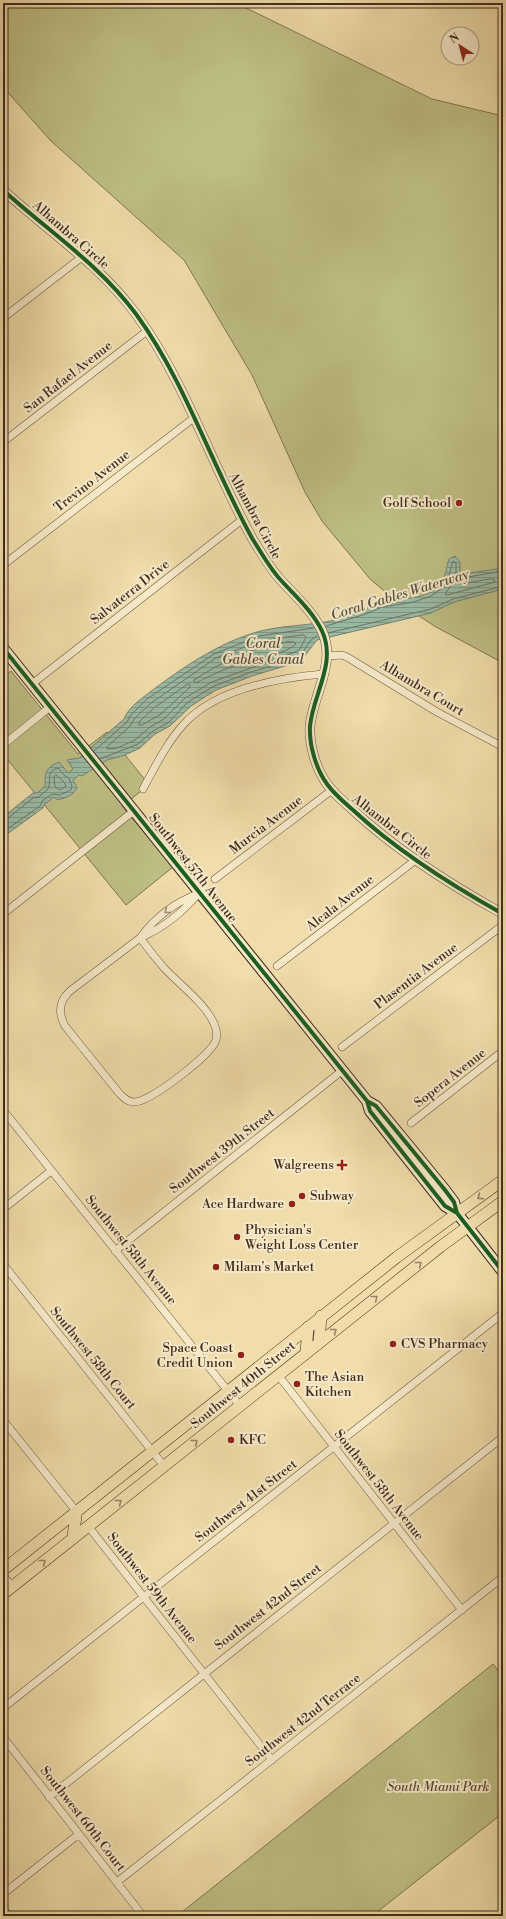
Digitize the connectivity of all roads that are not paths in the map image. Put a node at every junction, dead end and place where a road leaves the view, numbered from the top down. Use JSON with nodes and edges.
{"nodes":[{"id":1,"x":4,"y":192,"type":"edge"},
{"id":2,"x":82,"y":257,"type":"junction"},
{"id":3,"x":3,"y":318,"type":"edge"},
{"id":4,"x":147,"y":331,"type":"junction"},
{"id":5,"x":195,"y":416,"type":"junction"},
{"id":6,"x":3,"y":442,"type":"edge"},
{"id":7,"x":243,"y":520,"type":"junction"},
{"id":8,"x":3,"y":565,"type":"edge"},
{"id":9,"x":3,"y":648,"type":"edge"},
{"id":10,"x":327,"y":656,"type":"junction"},
{"id":11,"x":324,"y":674,"type":"junction"},
{"id":12,"x":32,"y":684,"type":"junction"},
{"id":13,"x":50,"y":708,"type":"junction"},
{"id":14,"x":3,"y":745,"type":"edge"},
{"id":15,"x":503,"y":747,"type":"edge"},
{"id":16,"x":143,"y":789,"type":"dead end"},
{"id":17,"x":332,"y":790,"type":"junction"},
{"id":18,"x":135,"y":810,"type":"junction"},
{"id":19,"x":417,"y":859,"type":"junction"},
{"id":20,"x":215,"y":879,"type":"dead end"},
{"id":21,"x":200,"y":893,"type":"junction"},
{"id":22,"x":3,"y":914,"type":"edge"},
{"id":23,"x":503,"y":914,"type":"edge"},
{"id":24,"x":503,"y":925,"type":"edge"},
{"id":25,"x":140,"y":938,"type":"junction"},
{"id":26,"x":277,"y":966,"type":"dead end"},
{"id":27,"x":342,"y":1046,"type":"dead end"},
{"id":28,"x":503,"y":1051,"type":"edge"},
{"id":29,"x":343,"y":1070,"type":"junction"},
{"id":30,"x":367,"y":1101,"type":"junction"},
{"id":31,"x":3,"y":1110,"type":"edge"},
{"id":32,"x":412,"y":1123,"type":"dead end"},
{"id":33,"x":407,"y":1144,"type":"junction"},
{"id":34,"x":403,"y":1153,"type":"junction"},
{"id":35,"x":51,"y":1171,"type":"junction"},
{"id":36,"x":503,"y":1180,"type":"edge"},
{"id":37,"x":503,"y":1201,"type":"edge"},
{"id":38,"x":3,"y":1209,"type":"edge"},
{"id":39,"x":457,"y":1214,"type":"junction"},
{"id":40,"x":467,"y":1226,"type":"junction"},
{"id":41,"x":115,"y":1251,"type":"junction"},
{"id":42,"x":3,"y":1264,"type":"edge"},
{"id":43,"x":503,"y":1272,"type":"edge"},
{"id":44,"x":503,"y":1313,"type":"edge"},
{"id":45,"x":321,"y":1316,"type":"junction"},
{"id":46,"x":308,"y":1327,"type":"junction"},
{"id":47,"x":319,"y":1343,"type":"junction"},
{"id":48,"x":306,"y":1353,"type":"junction"},
{"id":49,"x":278,"y":1375,"type":"junction"},
{"id":50,"x":228,"y":1391,"type":"junction"},
{"id":51,"x":240,"y":1406,"type":"junction"},
{"id":52,"x":3,"y":1420,"type":"edge"},
{"id":53,"x":503,"y":1437,"type":"edge"},
{"id":54,"x":334,"y":1447,"type":"junction"},
{"id":55,"x":152,"y":1451,"type":"junction"},
{"id":56,"x":164,"y":1466,"type":"junction"},
{"id":57,"x":76,"y":1511,"type":"junction"},
{"id":58,"x":394,"y":1523,"type":"junction"},
{"id":59,"x":88,"y":1526,"type":"junction"},
{"id":60,"x":73,"y":1538,"type":"junction"},
{"id":61,"x":3,"y":1570,"type":"edge"},
{"id":62,"x":3,"y":1575,"type":"edge"},
{"id":63,"x":503,"y":1577,"type":"edge"},
{"id":64,"x":12,"y":1587,"type":"junction"},
{"id":65,"x":3,"y":1594,"type":"edge"},
{"id":66,"x":144,"y":1597,"type":"junction"},
{"id":67,"x":462,"y":1610,"type":"junction"},
{"id":68,"x":204,"y":1674,"type":"junction"},
{"id":69,"x":3,"y":1708,"type":"edge"},
{"id":70,"x":3,"y":1737,"type":"edge"},
{"id":71,"x":272,"y":1760,"type":"junction"},
{"id":72,"x":49,"y":1796,"type":"junction"},
{"id":73,"x":79,"y":1834,"type":"junction"},
{"id":74,"x":117,"y":1882,"type":"junction"},
{"id":75,"x":3,"y":1894,"type":"edge"},
{"id":76,"x":3,"y":1908,"type":"edge"},
{"id":77,"x":9,"y":1916,"type":"edge"},
{"id":78,"x":143,"y":1916,"type":"edge"}],
"edges":[{"from":1,"to":2,"type":"street","name":"Alhambra Circle"},
{"from":2,"to":3,"type":"street"},
{"from":2,"to":4,"type":"street","name":"Alhambra Circle"},
{"from":4,"to":5,"type":"street","name":"Alhambra Circle"},
{"from":4,"to":6,"type":"street","name":"San Rafael Avenue"},
{"from":5,"to":7,"type":"street","name":"Alhambra Circle"},
{"from":5,"to":8,"type":"street","name":"Trevino Avenue"},
{"from":7,"to":10,"type":"street","name":"Alhambra Circle"},
{"from":7,"to":12,"type":"street","name":"Salvaterra Drive"},
{"from":9,"to":12,"type":"main road","name":"Southwest 57th Avenue"},
{"from":10,"to":11,"type":"street","name":"Alhambra Circle"},
{"from":10,"to":15,"type":"street","name":"Alhambra Court"},
{"from":11,"to":16,"type":"street"},
{"from":11,"to":17,"type":"street","name":"Alhambra Circle"},
{"from":12,"to":13,"type":"main road","name":"Southwest 57th Avenue"},
{"from":13,"to":14,"type":"street"},
{"from":13,"to":18,"type":"main road","name":"Southwest 57th Avenue"},
{"from":17,"to":19,"type":"street","name":"Alhambra Circle"},
{"from":17,"to":20,"type":"street","name":"Murcia Avenue"},
{"from":18,"to":21,"type":"main road","name":"Southwest 57th Avenue"},
{"from":18,"to":22,"type":"street"},
{"from":19,"to":23,"type":"street","name":"Alhambra Circle"},
{"from":19,"to":26,"type":"street","name":"Alcala Avenue"},
{"from":21,"to":25,"type":"street"},
{"from":21,"to":29,"type":"main road","name":"Southwest 57th Avenue"},
{"from":24,"to":27,"type":"street","name":"Plasentia Avenue"},
{"from":25,"to":25,"type":"street"},
{"from":28,"to":32,"type":"street","name":"Sopera Avenue"},
{"from":29,"to":30,"type":"main road","name":"Southwest 57th Avenue"},
{"from":29,"to":41,"type":"street","name":"Southwest 39th Street"},
{"from":30,"to":33,"type":"main road","name":"Southwest 57th Avenue"},
{"from":30,"to":34,"type":"main road","name":"Southwest 57th Avenue"},
{"from":31,"to":35,"type":"street","name":"Southwest 58th Avenue"},
{"from":33,"to":34,"type":"main road"},
{"from":33,"to":39,"type":"main road","name":"Southwest 57th Avenue"},
{"from":34,"to":39,"type":"main road","name":"Southwest 57th Avenue"},
{"from":35,"to":38,"type":"street"},
{"from":35,"to":41,"type":"street","name":"Southwest 58th Avenue"},
{"from":36,"to":39,"type":"main road","name":"Southwest 40th Street","one_way":true},
{"from":37,"to":40,"type":"main road","name":"Southwest 40th Street"},
{"from":39,"to":40,"type":"main road","name":"Southwest 57th Avenue"},
{"from":39,"to":45,"type":"main road","name":"Southwest 40th Street"},
{"from":40,"to":43,"type":"main road","name":"Southwest 57th Avenue"},
{"from":47,"to":40,"type":"main road","name":"Southwest 40th Street","one_way":true},
{"from":41,"to":50,"type":"street","name":"Southwest 58th Avenue"},
{"from":42,"to":55,"type":"street","name":"Southwest 58th Court"},
{"from":44,"to":54,"type":"street","name":"Southwest 41st Street"},
{"from":45,"to":46,"type":"main road","name":"Southwest 40th Street"},
{"from":45,"to":47,"type":"main road"},
{"from":46,"to":48,"type":"main road"},
{"from":46,"to":50,"type":"main road","name":"Southwest 40th Street"},
{"from":47,"to":48,"type":"main road","name":"Southwest 40th Street"},
{"from":48,"to":49,"type":"main road","name":"Southwest 40th Street"},
{"from":49,"to":51,"type":"main road","name":"Southwest 40th Street"},
{"from":49,"to":54,"type":"street","name":"Southwest 58th Avenue"},
{"from":50,"to":51,"type":"street","name":"Southwest 58th Avenue"},
{"from":50,"to":55,"type":"main road","name":"Southwest 40th Street"},
{"from":56,"to":51,"type":"main road","name":"Southwest 40th Street","one_way":true},
{"from":52,"to":57,"type":"street"},
{"from":53,"to":58,"type":"street","name":"Southwest 42nd Street"},
{"from":54,"to":58,"type":"street","name":"Southwest 58th Avenue"},
{"from":54,"to":66,"type":"street","name":"Southwest 41st Street"},
{"from":55,"to":56,"type":"street","name":"Southwest 58th Court"},
{"from":55,"to":57,"type":"main road","name":"Southwest 40th Street"},
{"from":59,"to":56,"type":"main road","name":"Southwest 40th Street","one_way":true},
{"from":57,"to":60,"type":"main road"},
{"from":57,"to":61,"type":"main road","name":"Southwest 40th Street"},
{"from":58,"to":67,"type":"street","name":"Southwest 58th Avenue"},
{"from":58,"to":68,"type":"street","name":"Southwest 42nd Street"},
{"from":59,"to":60,"type":"main road","name":"Southwest 40th Street"},
{"from":59,"to":66,"type":"street","name":"Southwest 59th Avenue"},
{"from":64,"to":60,"type":"main road","name":"Southwest 40th Street","one_way":true},
{"from":62,"to":64,"type":"street"},
{"from":63,"to":67,"type":"street","name":"Southwest 42nd Terrace"},
{"from":64,"to":65,"type":"main road","name":"Southwest 40th Street"},
{"from":66,"to":68,"type":"street","name":"Southwest 59th Avenue"},
{"from":66,"to":69,"type":"street","name":"Southwest 41st Street"},
{"from":67,"to":71,"type":"street","name":"Southwest 42nd Terrace"},
{"from":68,"to":71,"type":"street","name":"Southwest 59th Avenue"},
{"from":68,"to":72,"type":"street","name":"Southwest 42nd Street"},
{"from":70,"to":72,"type":"street","name":"Southwest 60th Court"},
{"from":71,"to":74,"type":"street","name":"Southwest 42nd Terrace"},
{"from":72,"to":73,"type":"street","name":"Southwest 60th Court"},
{"from":73,"to":74,"type":"street","name":"Southwest 60th Court"},
{"from":73,"to":75,"type":"street"},
{"from":74,"to":78,"type":"street","name":"Southwest 60th Court"},
{"from":76,"to":77,"type":"street"}]}
